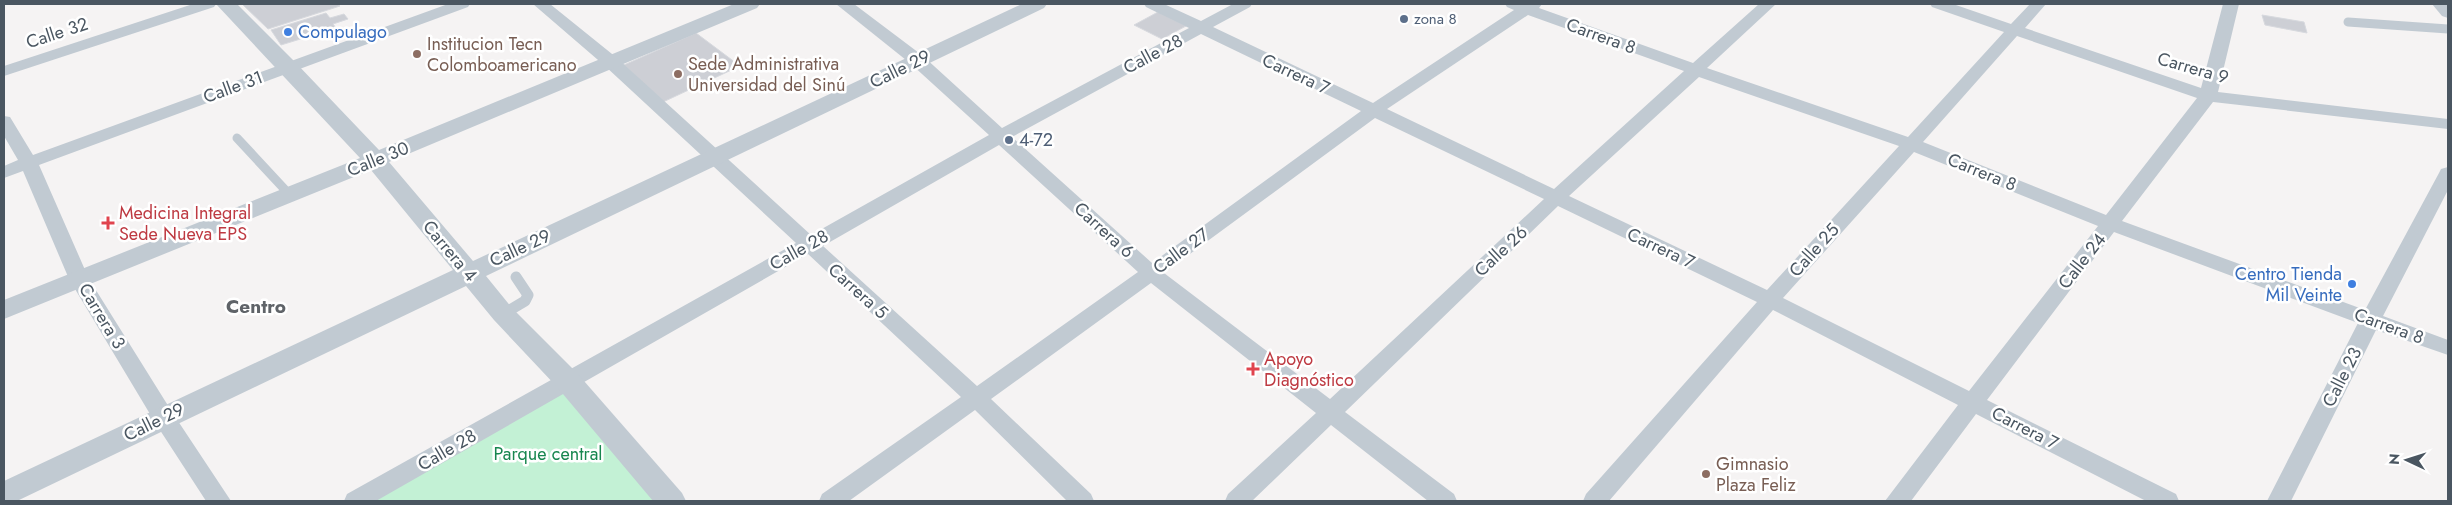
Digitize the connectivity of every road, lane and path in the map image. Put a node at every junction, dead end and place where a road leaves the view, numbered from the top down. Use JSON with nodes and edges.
{"nodes":[{"id":1,"x":208,"y":4,"type":"edge"},
{"id":2,"x":226,"y":4,"type":"edge"},
{"id":3,"x":462,"y":4,"type":"edge"},
{"id":4,"x":541,"y":4,"type":"edge"},
{"id":5,"x":750,"y":4,"type":"edge"},
{"id":6,"x":844,"y":4,"type":"edge"},
{"id":7,"x":1037,"y":4,"type":"edge"},
{"id":8,"x":1152,"y":4,"type":"edge"},
{"id":9,"x":1244,"y":4,"type":"edge"},
{"id":10,"x":1768,"y":4,"type":"edge"},
{"id":11,"x":1938,"y":4,"type":"edge"},
{"id":12,"x":2038,"y":4,"type":"edge"},
{"id":13,"x":2231,"y":4,"type":"edge"},
{"id":14,"x":2440,"y":4,"type":"edge"},
{"id":15,"x":1524,"y":5,"type":"edge"},
{"id":16,"x":2448,"y":13,"type":"edge"},
{"id":17,"x":2348,"y":22,"type":"dead end"},
{"id":18,"x":1201,"y":28,"type":"junction"},
{"id":19,"x":2448,"y":29,"type":"edge"},
{"id":20,"x":2014,"y":30,"type":"junction"},
{"id":21,"x":917,"y":60,"type":"junction"},
{"id":22,"x":611,"y":62,"type":"junction"},
{"id":23,"x":289,"y":67,"type":"junction"},
{"id":24,"x":1696,"y":70,"type":"junction"},
{"id":25,"x":4,"y":71,"type":"edge"},
{"id":26,"x":2208,"y":96,"type":"junction"},
{"id":27,"x":1374,"y":110,"type":"junction"},
{"id":28,"x":4,"y":121,"type":"edge"},
{"id":29,"x":2448,"y":124,"type":"edge"},
{"id":30,"x":1000,"y":136,"type":"junction"},
{"id":31,"x":237,"y":138,"type":"dead end"},
{"id":32,"x":1911,"y":144,"type":"junction"},
{"id":33,"x":713,"y":158,"type":"junction"},
{"id":34,"x":375,"y":160,"type":"junction"},
{"id":35,"x":29,"y":163,"type":"junction"},
{"id":36,"x":4,"y":172,"type":"edge"},
{"id":37,"x":2448,"y":173,"type":"edge"},
{"id":38,"x":289,"y":194,"type":"junction"},
{"id":39,"x":1556,"y":198,"type":"junction"},
{"id":40,"x":2110,"y":224,"type":"junction"},
{"id":41,"x":807,"y":245,"type":"junction"},
{"id":42,"x":468,"y":273,"type":"junction"},
{"id":43,"x":1151,"y":273,"type":"junction"},
{"id":44,"x":516,"y":278,"type":"dead end"},
{"id":45,"x":79,"y":279,"type":"junction"},
{"id":46,"x":1770,"y":300,"type":"junction"},
{"id":47,"x":4,"y":310,"type":"edge"},
{"id":48,"x":503,"y":314,"type":"junction"},
{"id":49,"x":2371,"y":320,"type":"junction"},
{"id":50,"x":2448,"y":348,"type":"edge"},
{"id":51,"x":567,"y":380,"type":"junction"},
{"id":52,"x":975,"y":397,"type":"junction"},
{"id":53,"x":1973,"y":401,"type":"junction"},
{"id":54,"x":1331,"y":411,"type":"junction"},
{"id":55,"x":164,"y":418,"type":"junction"},
{"id":56,"x":4,"y":494,"type":"edge"},
{"id":57,"x":219,"y":501,"type":"edge"},
{"id":58,"x":356,"y":501,"type":"edge"},
{"id":59,"x":672,"y":501,"type":"edge"},
{"id":60,"x":831,"y":501,"type":"edge"},
{"id":61,"x":1082,"y":501,"type":"edge"},
{"id":62,"x":1237,"y":501,"type":"edge"},
{"id":63,"x":1445,"y":501,"type":"edge"},
{"id":64,"x":1595,"y":501,"type":"edge"},
{"id":65,"x":1897,"y":501,"type":"edge"},
{"id":66,"x":2167,"y":501,"type":"edge"},
{"id":67,"x":2279,"y":501,"type":"edge"}],
"edges":[{"from":1,"to":25,"type":"street","name":"Calle 32"},
{"from":2,"to":23,"type":"street","name":"Carrera 4"},
{"from":3,"to":23,"type":"street","name":"Calle 31"},
{"from":4,"to":22,"type":"street","name":"Carrera 5"},
{"from":5,"to":22,"type":"street","name":"Calle 30"},
{"from":6,"to":21,"type":"street","name":"Carrera 6"},
{"from":7,"to":21,"type":"street","name":"Calle 29"},
{"from":8,"to":18,"type":"street","name":"Carrera 7"},
{"from":9,"to":18,"type":"street","name":"Calle 28"},
{"from":10,"to":24,"type":"street","name":"Calle 26"},
{"from":11,"to":20,"type":"street","name":"Carrera 9"},
{"from":12,"to":20,"type":"street","name":"Calle 25"},
{"from":13,"to":26,"type":"street","name":"Calle 24"},
{"from":14,"to":16,"type":"street"},
{"from":15,"to":24,"type":"street","name":"Carrera 8"},
{"from":15,"to":27,"type":"street","name":"Calle 27"},
{"from":17,"to":19,"type":"lane"},
{"from":18,"to":27,"type":"street","name":"Carrera 7"},
{"from":18,"to":30,"type":"street","name":"Calle 28"},
{"from":20,"to":26,"type":"street","name":"Carrera 9"},
{"from":20,"to":32,"type":"street","name":"Calle 25"},
{"from":21,"to":30,"type":"street","name":"Carrera 6"},
{"from":21,"to":33,"type":"street","name":"Calle 29"},
{"from":22,"to":33,"type":"street","name":"Carrera 5"},
{"from":22,"to":34,"type":"street","name":"Calle 30"},
{"from":23,"to":34,"type":"street","name":"Carrera 4"},
{"from":23,"to":35,"type":"street","name":"Calle 31"},
{"from":24,"to":32,"type":"street","name":"Carrera 8"},
{"from":24,"to":39,"type":"street","name":"Calle 26"},
{"from":26,"to":29,"type":"street","name":"Carrera 9"},
{"from":26,"to":40,"type":"street","name":"Calle 24"},
{"from":27,"to":39,"type":"street","name":"Carrera 7"},
{"from":27,"to":43,"type":"street","name":"Calle 27"},
{"from":28,"to":35,"type":"street","name":"Carrera 3"},
{"from":30,"to":41,"type":"street","name":"Calle 28"},
{"from":30,"to":43,"type":"street","name":"Carrera 6"},
{"from":31,"to":38,"type":"lane"},
{"from":32,"to":40,"type":"street","name":"Carrera 8"},
{"from":32,"to":46,"type":"street","name":"Calle 25"},
{"from":33,"to":41,"type":"street","name":"Carrera 5"},
{"from":33,"to":42,"type":"street","name":"Calle 29"},
{"from":34,"to":38,"type":"street","name":"Calle 30"},
{"from":34,"to":42,"type":"street","name":"Carrera 4"},
{"from":35,"to":36,"type":"street","name":"Calle 31"},
{"from":35,"to":45,"type":"street","name":"Carrera 3"},
{"from":37,"to":49,"type":"street","name":"Calle 23"},
{"from":38,"to":45,"type":"street","name":"Calle 30"},
{"from":39,"to":46,"type":"street","name":"Carrera 7"},
{"from":39,"to":54,"type":"street","name":"Calle 26"},
{"from":40,"to":49,"type":"street","name":"Carrera 8"},
{"from":40,"to":53,"type":"street","name":"Calle 24"},
{"from":41,"to":51,"type":"street","name":"Calle 28"},
{"from":41,"to":52,"type":"street","name":"Carrera 5"},
{"from":42,"to":48,"type":"street","name":"Carrera 4"},
{"from":42,"to":55,"type":"street","name":"Calle 29"},
{"from":43,"to":52,"type":"street","name":"Calle 27"},
{"from":43,"to":54,"type":"street","name":"Carrera 6"},
{"from":44,"to":48,"type":"lane"},
{"from":45,"to":47,"type":"street","name":"Calle 30"},
{"from":45,"to":55,"type":"street","name":"Carrera 3"},
{"from":46,"to":53,"type":"street","name":"Carrera 7"},
{"from":46,"to":64,"type":"street","name":"Calle 25"},
{"from":48,"to":51,"type":"street","name":"Carrera 4"},
{"from":49,"to":50,"type":"street","name":"Carrera 8"},
{"from":49,"to":67,"type":"street","name":"Calle 23"},
{"from":51,"to":58,"type":"street","name":"Calle 28"},
{"from":51,"to":59,"type":"street","name":"Carrera 4"},
{"from":52,"to":60,"type":"street","name":"Calle 27"},
{"from":52,"to":61,"type":"street","name":"Carrera 5"},
{"from":53,"to":65,"type":"street","name":"Calle 24"},
{"from":53,"to":66,"type":"street","name":"Carrera 7"},
{"from":54,"to":62,"type":"street","name":"Calle 26"},
{"from":54,"to":63,"type":"street","name":"Carrera 6"},
{"from":55,"to":56,"type":"street","name":"Calle 29"},
{"from":55,"to":57,"type":"street","name":"Carrera 3"}]}
